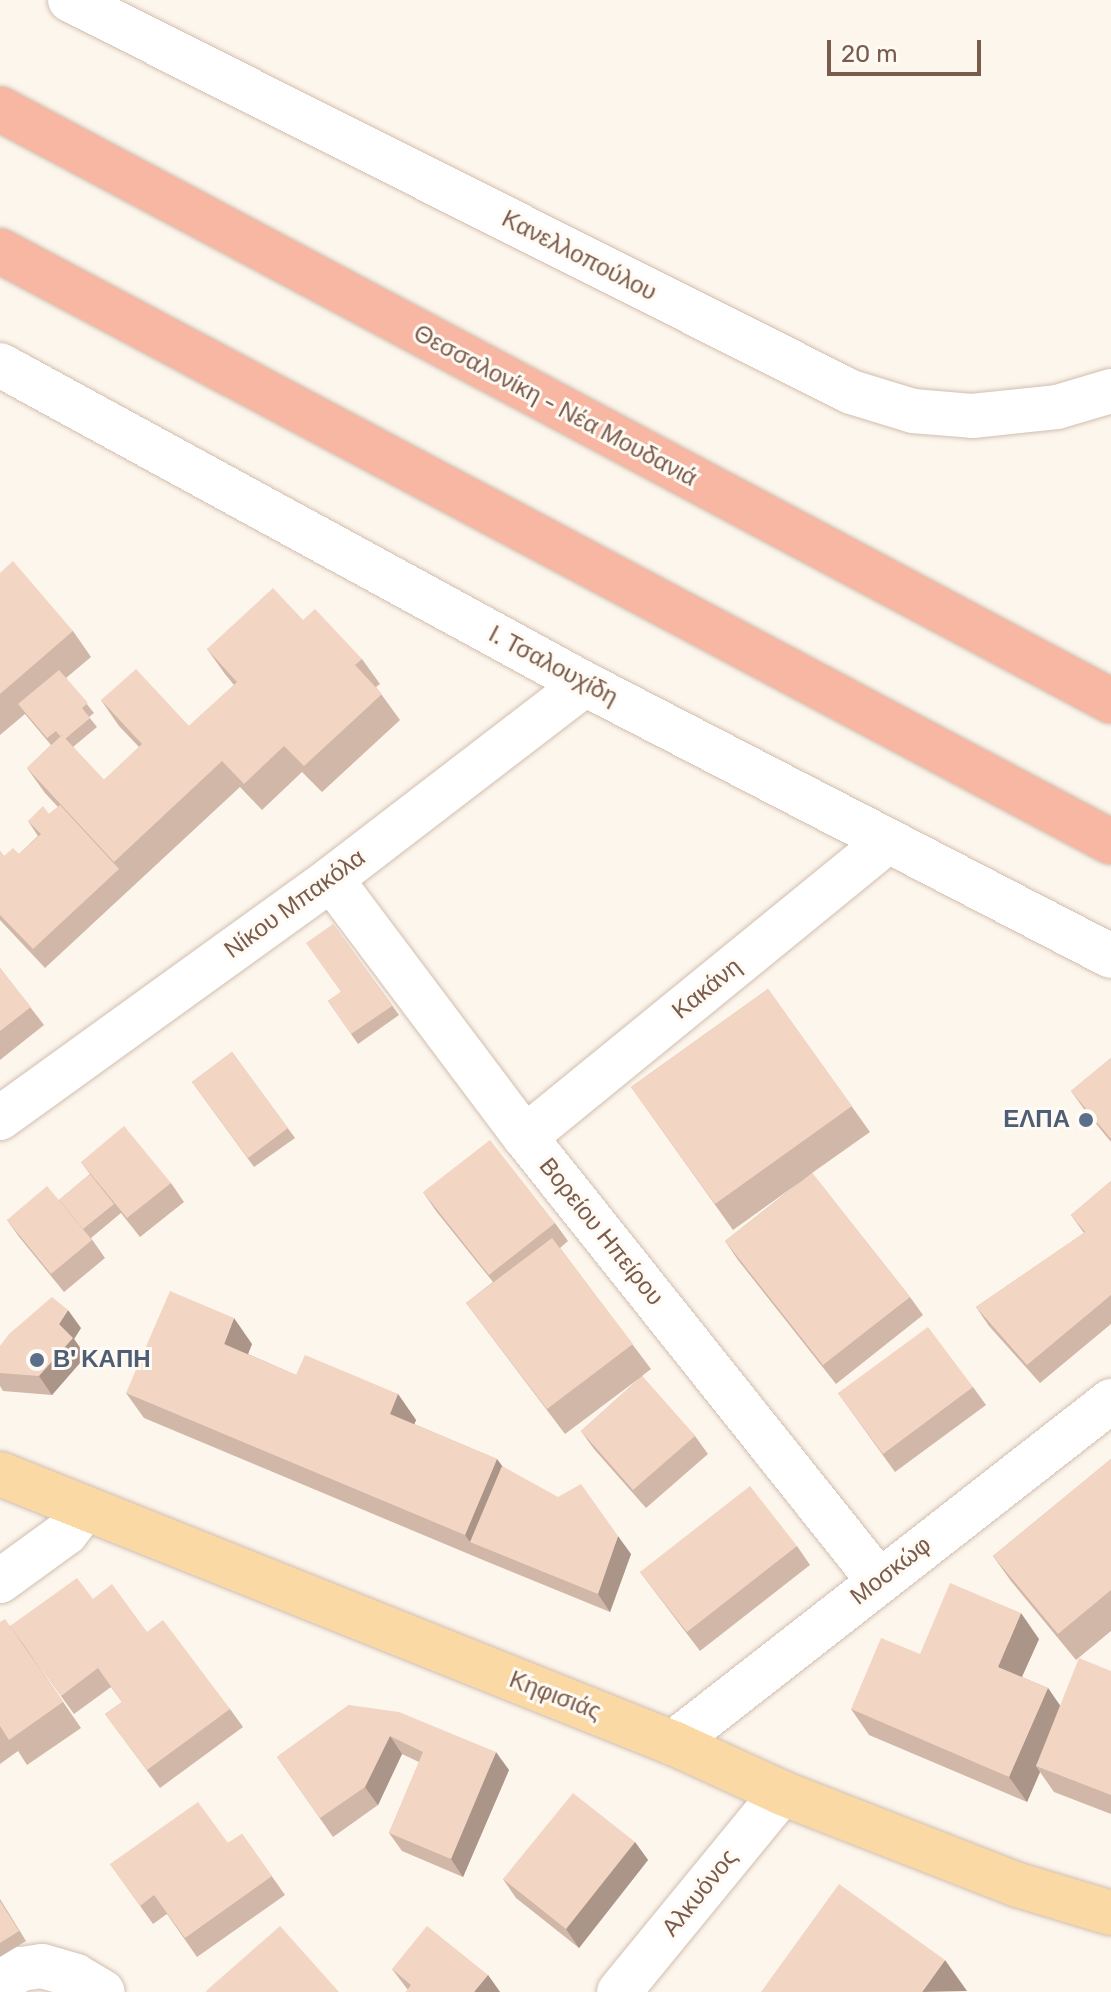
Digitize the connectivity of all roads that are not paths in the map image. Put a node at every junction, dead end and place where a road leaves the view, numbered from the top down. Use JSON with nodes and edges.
{"nodes":[{"id":1,"x":70,"y":0,"type":"edge"},
{"id":2,"x":0,"y":109,"type":"edge"},
{"id":3,"x":0,"y":251,"type":"edge"},
{"id":4,"x":0,"y":365,"type":"edge"},
{"id":5,"x":1111,"y":391,"type":"edge"},
{"id":6,"x":585,"y":684,"type":"junction"},
{"id":7,"x":1111,"y":701,"type":"edge"},
{"id":8,"x":888,"y":841,"type":"junction"},
{"id":9,"x":1111,"y":842,"type":"edge"},
{"id":10,"x":331,"y":879,"type":"junction"},
{"id":11,"x":1111,"y":956,"type":"edge"},
{"id":12,"x":0,"y":1118,"type":"edge"},
{"id":13,"x":525,"y":1137,"type":"junction"},
{"id":14,"x":1111,"y":1401,"type":"edge"},
{"id":15,"x":0,"y":1474,"type":"edge"},
{"id":16,"x":83,"y":1511,"type":"junction"},
{"id":17,"x":878,"y":1580,"type":"junction"},
{"id":18,"x":0,"y":1581,"type":"edge"},
{"id":19,"x":673,"y":1743,"type":"junction"},
{"id":20,"x":782,"y":1793,"type":"junction"},
{"id":21,"x":1111,"y":1913,"type":"edge"},
{"id":22,"x":0,"y":1982,"type":"edge"},
{"id":23,"x":103,"y":1992,"type":"edge"},
{"id":24,"x":619,"y":1992,"type":"edge"}],
"edges":[{"from":1,"to":5,"type":"street","name":"Κανελλοπούλου"},
{"from":2,"to":7,"type":"highway","name":"Θεσσαλονίκη - Νέα Μουδανιά"},
{"from":3,"to":9,"type":"highway"},
{"from":4,"to":6,"type":"street","name":"Ι. Τσαλουχίδη"},
{"from":6,"to":8,"type":"street","name":"Ι. Τσαλουχίδη"},
{"from":6,"to":10,"type":"street","name":"Νίκου Μπακόλα"},
{"from":8,"to":11,"type":"street","name":"Ι. Τσαλουχίδη"},
{"from":8,"to":13,"type":"street","name":"Κακάνη"},
{"from":10,"to":12,"type":"street","name":"Νίκου Μπακόλα"},
{"from":10,"to":13,"type":"street","name":"Βορείου Ηπείρου"},
{"from":13,"to":17,"type":"street","name":"Βορείου Ηπείρου"},
{"from":14,"to":17,"type":"street","name":"Μοσκώφ"},
{"from":15,"to":16,"type":"main road","name":"Κηφισιάς"},
{"from":16,"to":18,"type":"street"},
{"from":16,"to":19,"type":"main road","name":"Κηφισιάς"},
{"from":17,"to":19,"type":"street","name":"Μοσκώφ"},
{"from":19,"to":20,"type":"main road","name":"Κηφισιάς"},
{"from":20,"to":21,"type":"main road","name":"Κηφισιάς"},
{"from":20,"to":24,"type":"street","name":"Αλκυόνος"},
{"from":22,"to":23,"type":"street"}]}
